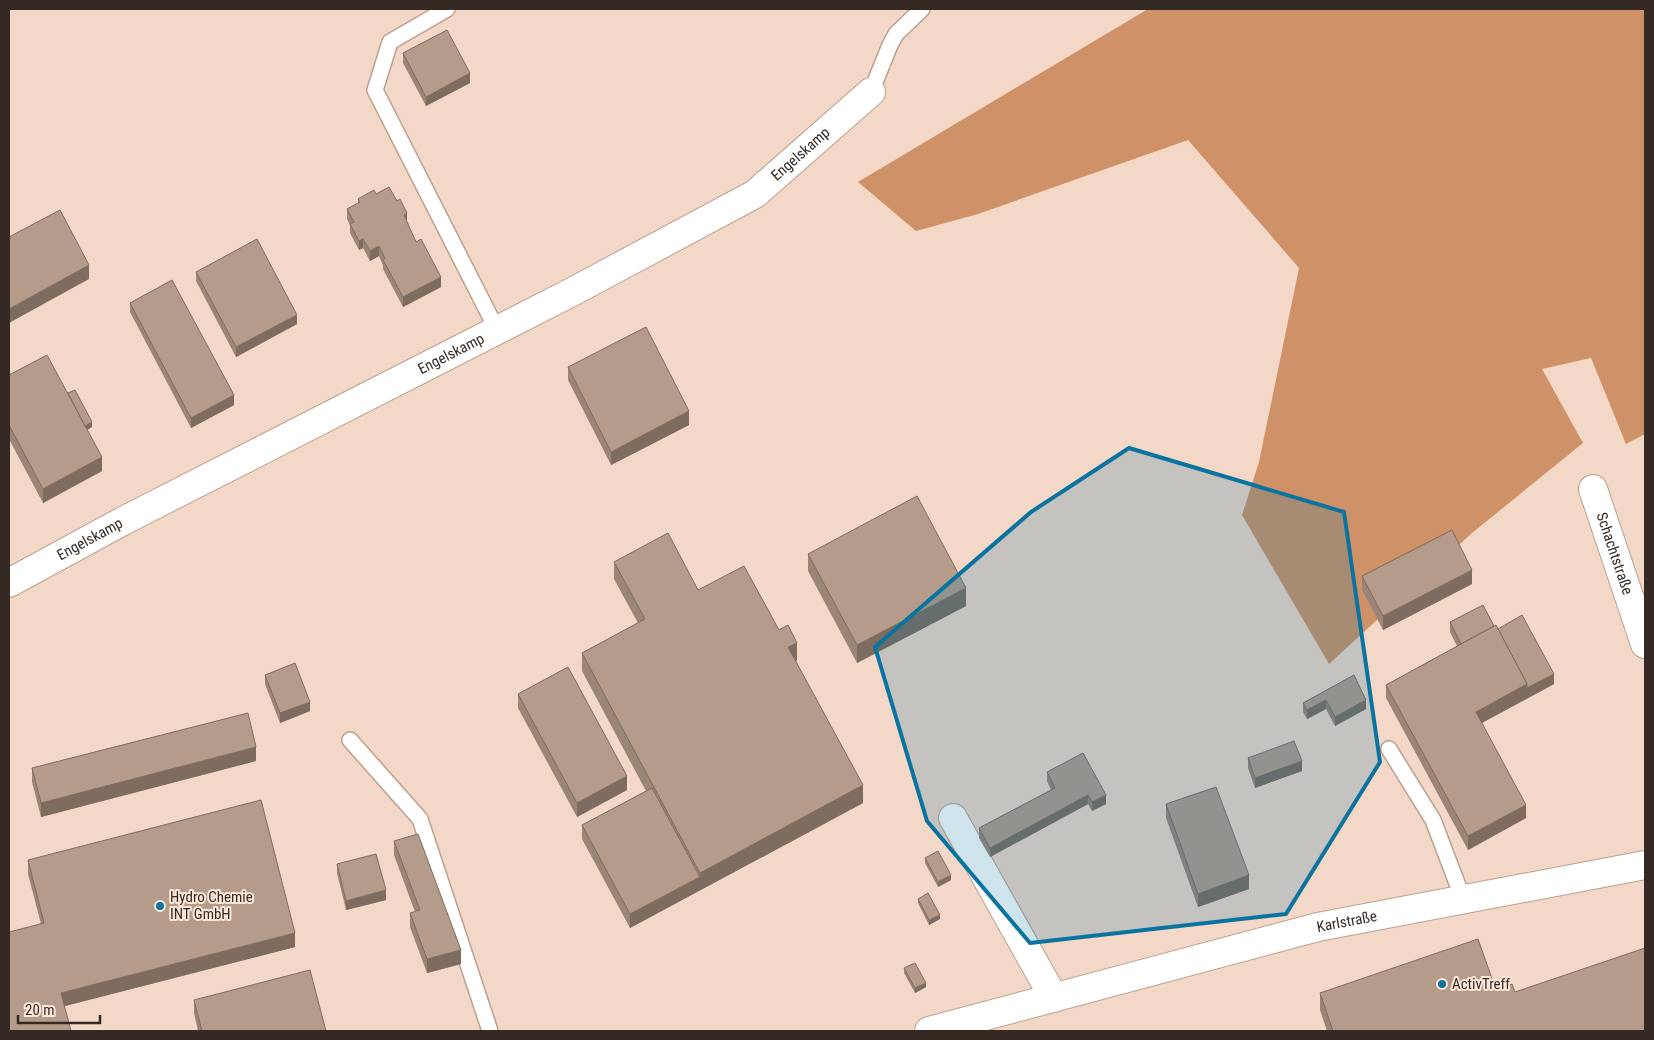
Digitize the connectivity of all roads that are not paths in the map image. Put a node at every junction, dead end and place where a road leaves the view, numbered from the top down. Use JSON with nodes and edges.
{"nodes":[{"id":1,"x":447,"y":9,"type":"edge"},
{"id":2,"x":922,"y":9,"type":"edge"},
{"id":3,"x":871,"y":92,"type":"joint"},
{"id":4,"x":497,"y":330,"type":"junction"},
{"id":5,"x":1593,"y":489,"type":"dead end"},
{"id":6,"x":9,"y":583,"type":"edge"},
{"id":7,"x":1645,"y":644,"type":"edge"},
{"id":8,"x":350,"y":740,"type":"dead end"},
{"id":9,"x":1389,"y":749,"type":"dead end"},
{"id":10,"x":953,"y":818,"type":"dead end"},
{"id":11,"x":1645,"y":865,"type":"edge"},
{"id":12,"x":1463,"y":899,"type":"junction"},
{"id":13,"x":1054,"y":998,"type":"junction"},
{"id":14,"x":490,"y":1031,"type":"edge"},
{"id":15,"x":929,"y":1031,"type":"edge"}],
"edges":[{"from":1,"to":4,"type":"lane"},
{"from":2,"to":3,"type":"lane"},
{"from":3,"to":4,"type":"street","name":"Engelskamp"},
{"from":4,"to":6,"type":"street","name":"Engelskamp"},
{"from":5,"to":7,"type":"street","name":"Schachtstraße"},
{"from":8,"to":14,"type":"lane"},
{"from":9,"to":12,"type":"lane"},
{"from":10,"to":13,"type":"street"},
{"from":11,"to":12,"type":"street","name":"Karlstraße"},
{"from":12,"to":13,"type":"street","name":"Karlstraße"},
{"from":13,"to":15,"type":"street","name":"Karlstraße"}]}
